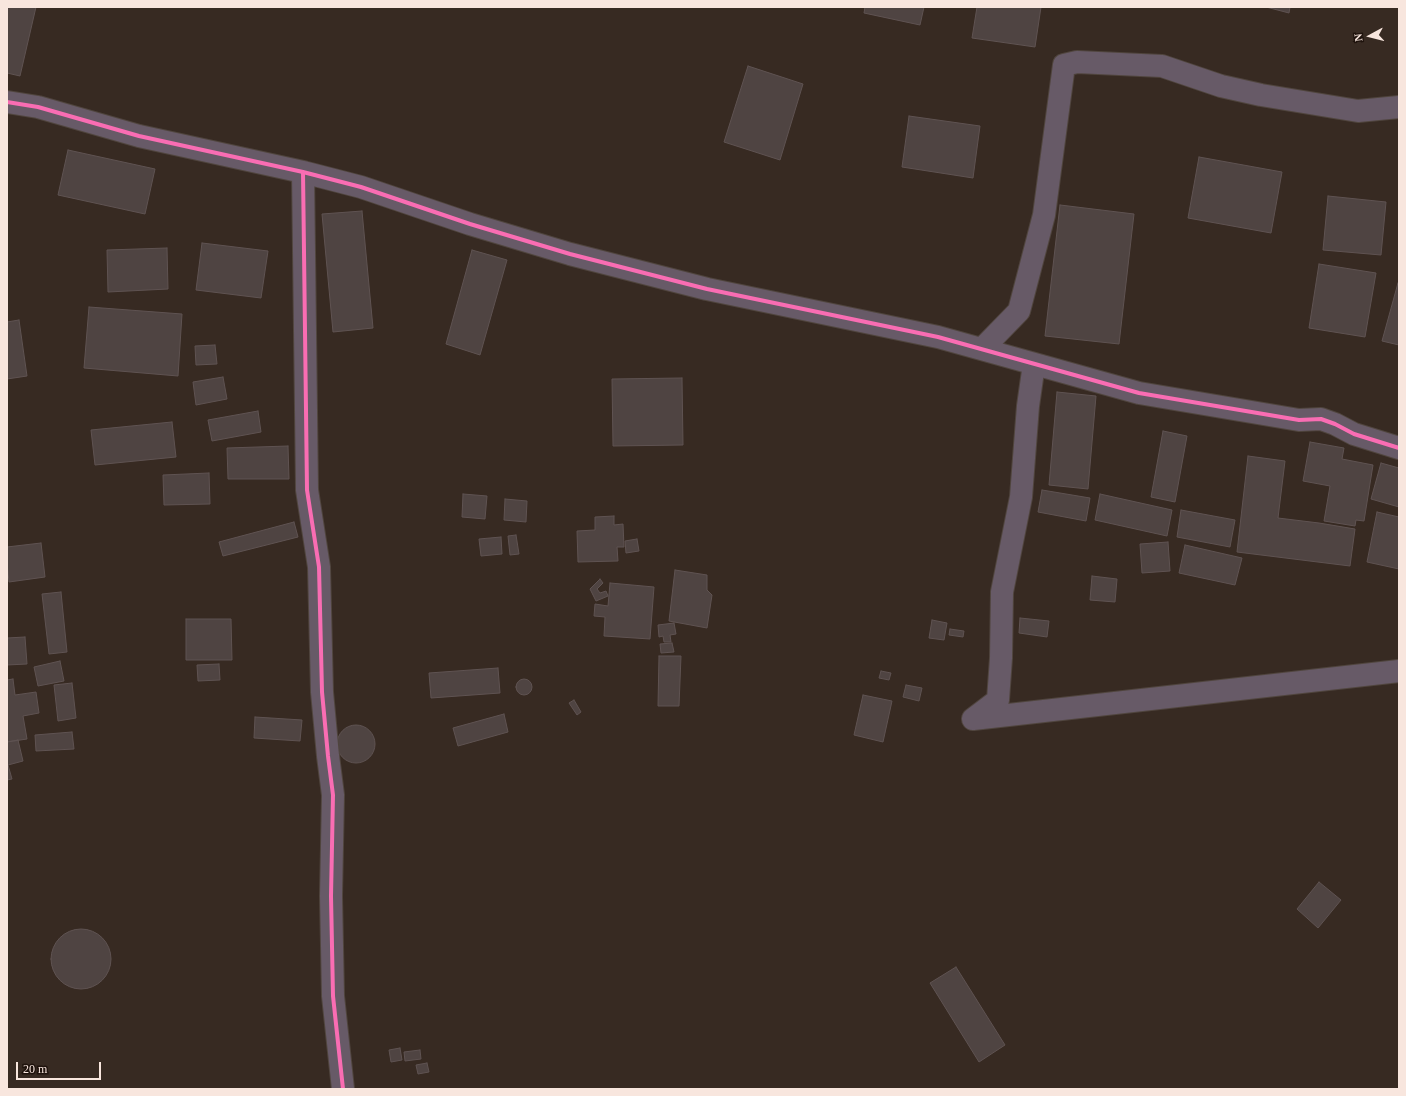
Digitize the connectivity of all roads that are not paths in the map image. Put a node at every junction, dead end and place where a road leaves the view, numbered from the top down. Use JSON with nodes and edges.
{"nodes":[{"id":1,"x":7,"y":102,"type":"edge"},
{"id":2,"x":1399,"y":108,"type":"edge"},
{"id":3,"x":304,"y":172,"type":"junction"},
{"id":4,"x":982,"y":349,"type":"junction"},
{"id":5,"x":1034,"y":364,"type":"junction"},
{"id":6,"x":1399,"y":448,"type":"edge"},
{"id":7,"x":1399,"y":671,"type":"edge"},
{"id":8,"x":343,"y":1089,"type":"edge"}],
"edges":[{"from":1,"to":3,"type":"street"},
{"from":2,"to":4,"type":"street"},
{"from":3,"to":4,"type":"street"},
{"from":3,"to":8,"type":"street"},
{"from":4,"to":5,"type":"street"},
{"from":5,"to":6,"type":"street"},
{"from":5,"to":7,"type":"street"}]}
